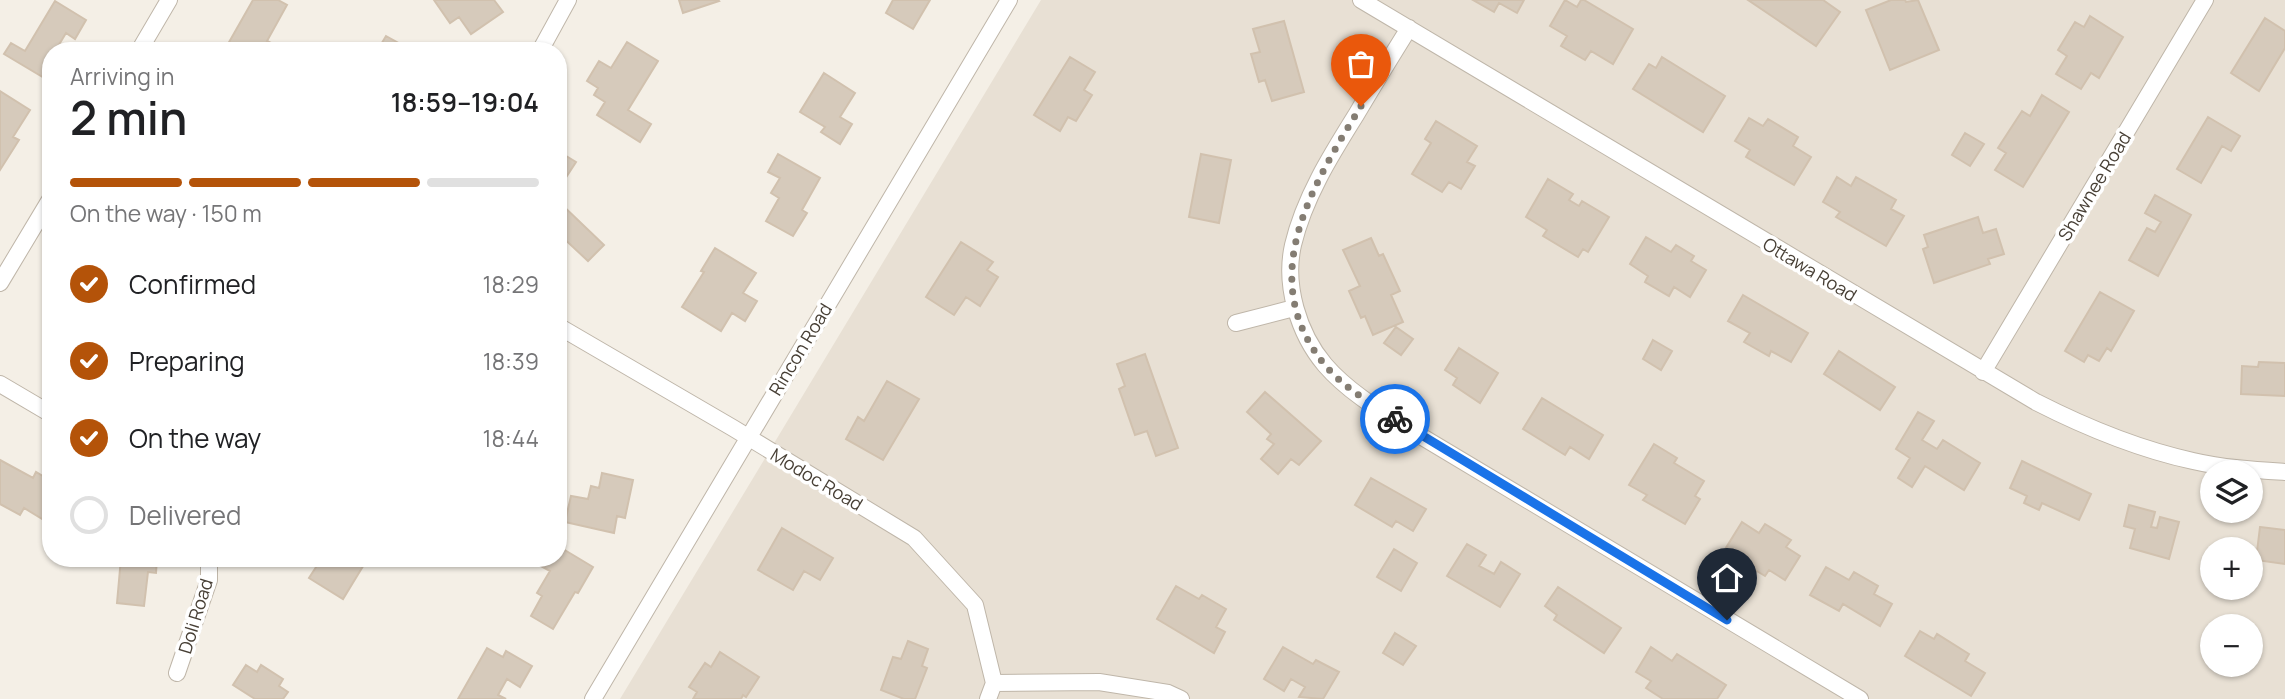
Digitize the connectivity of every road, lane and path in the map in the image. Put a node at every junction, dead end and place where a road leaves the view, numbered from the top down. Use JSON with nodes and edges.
{"nodes":[{"id":1,"x":169,"y":0,"type":"edge"},
{"id":2,"x":568,"y":0,"type":"edge"},
{"id":3,"x":1009,"y":0,"type":"edge"},
{"id":4,"x":1362,"y":0,"type":"edge"},
{"id":5,"x":2205,"y":0,"type":"edge"},
{"id":6,"x":1409,"y":28,"type":"junction"},
{"id":7,"x":144,"y":42,"type":"edge"},
{"id":8,"x":545,"y":42,"type":"edge"},
{"id":9,"x":42,"y":213,"type":"edge"},
{"id":10,"x":0,"y":283,"type":"edge"},
{"id":11,"x":1294,"y":308,"type":"junction"},
{"id":12,"x":1236,"y":323,"type":"dead end"},
{"id":13,"x":567,"y":331,"type":"edge"},
{"id":14,"x":1983,"y":372,"type":"junction"},
{"id":15,"x":0,"y":383,"type":"edge"},
{"id":16,"x":42,"y":409,"type":"edge"},
{"id":17,"x":748,"y":437,"type":"junction"},
{"id":18,"x":2285,"y":472,"type":"edge"},
{"id":19,"x":209,"y":567,"type":"edge"},
{"id":20,"x":177,"y":673,"type":"dead end"},
{"id":21,"x":991,"y":691,"type":"edge"},
{"id":22,"x":593,"y":699,"type":"edge"},
{"id":23,"x":1181,"y":699,"type":"edge"},
{"id":24,"x":1860,"y":699,"type":"edge"}],
"edges":[{"from":1,"to":7,"type":"street"},
{"from":2,"to":8,"type":"street"},
{"from":3,"to":17,"type":"street","name":"Rincon Road"},
{"from":4,"to":6,"type":"street","name":"Ottawa Road"},
{"from":5,"to":14,"type":"street","name":"Shawnee Road"},
{"from":6,"to":11,"type":"street"},
{"from":6,"to":14,"type":"street","name":"Ottawa Road"},
{"from":9,"to":10,"type":"street"},
{"from":11,"to":12,"type":"street"},
{"from":11,"to":24,"type":"street"},
{"from":13,"to":17,"type":"street","name":"Modoc Road"},
{"from":14,"to":18,"type":"street","name":"Ottawa Road"},
{"from":15,"to":16,"type":"street"},
{"from":17,"to":21,"type":"street","name":"Modoc Road"},
{"from":17,"to":22,"type":"street","name":"Rincon Road"},
{"from":19,"to":20,"type":"street","name":"Doli Road"},
{"from":21,"to":23,"type":"street"}]}
